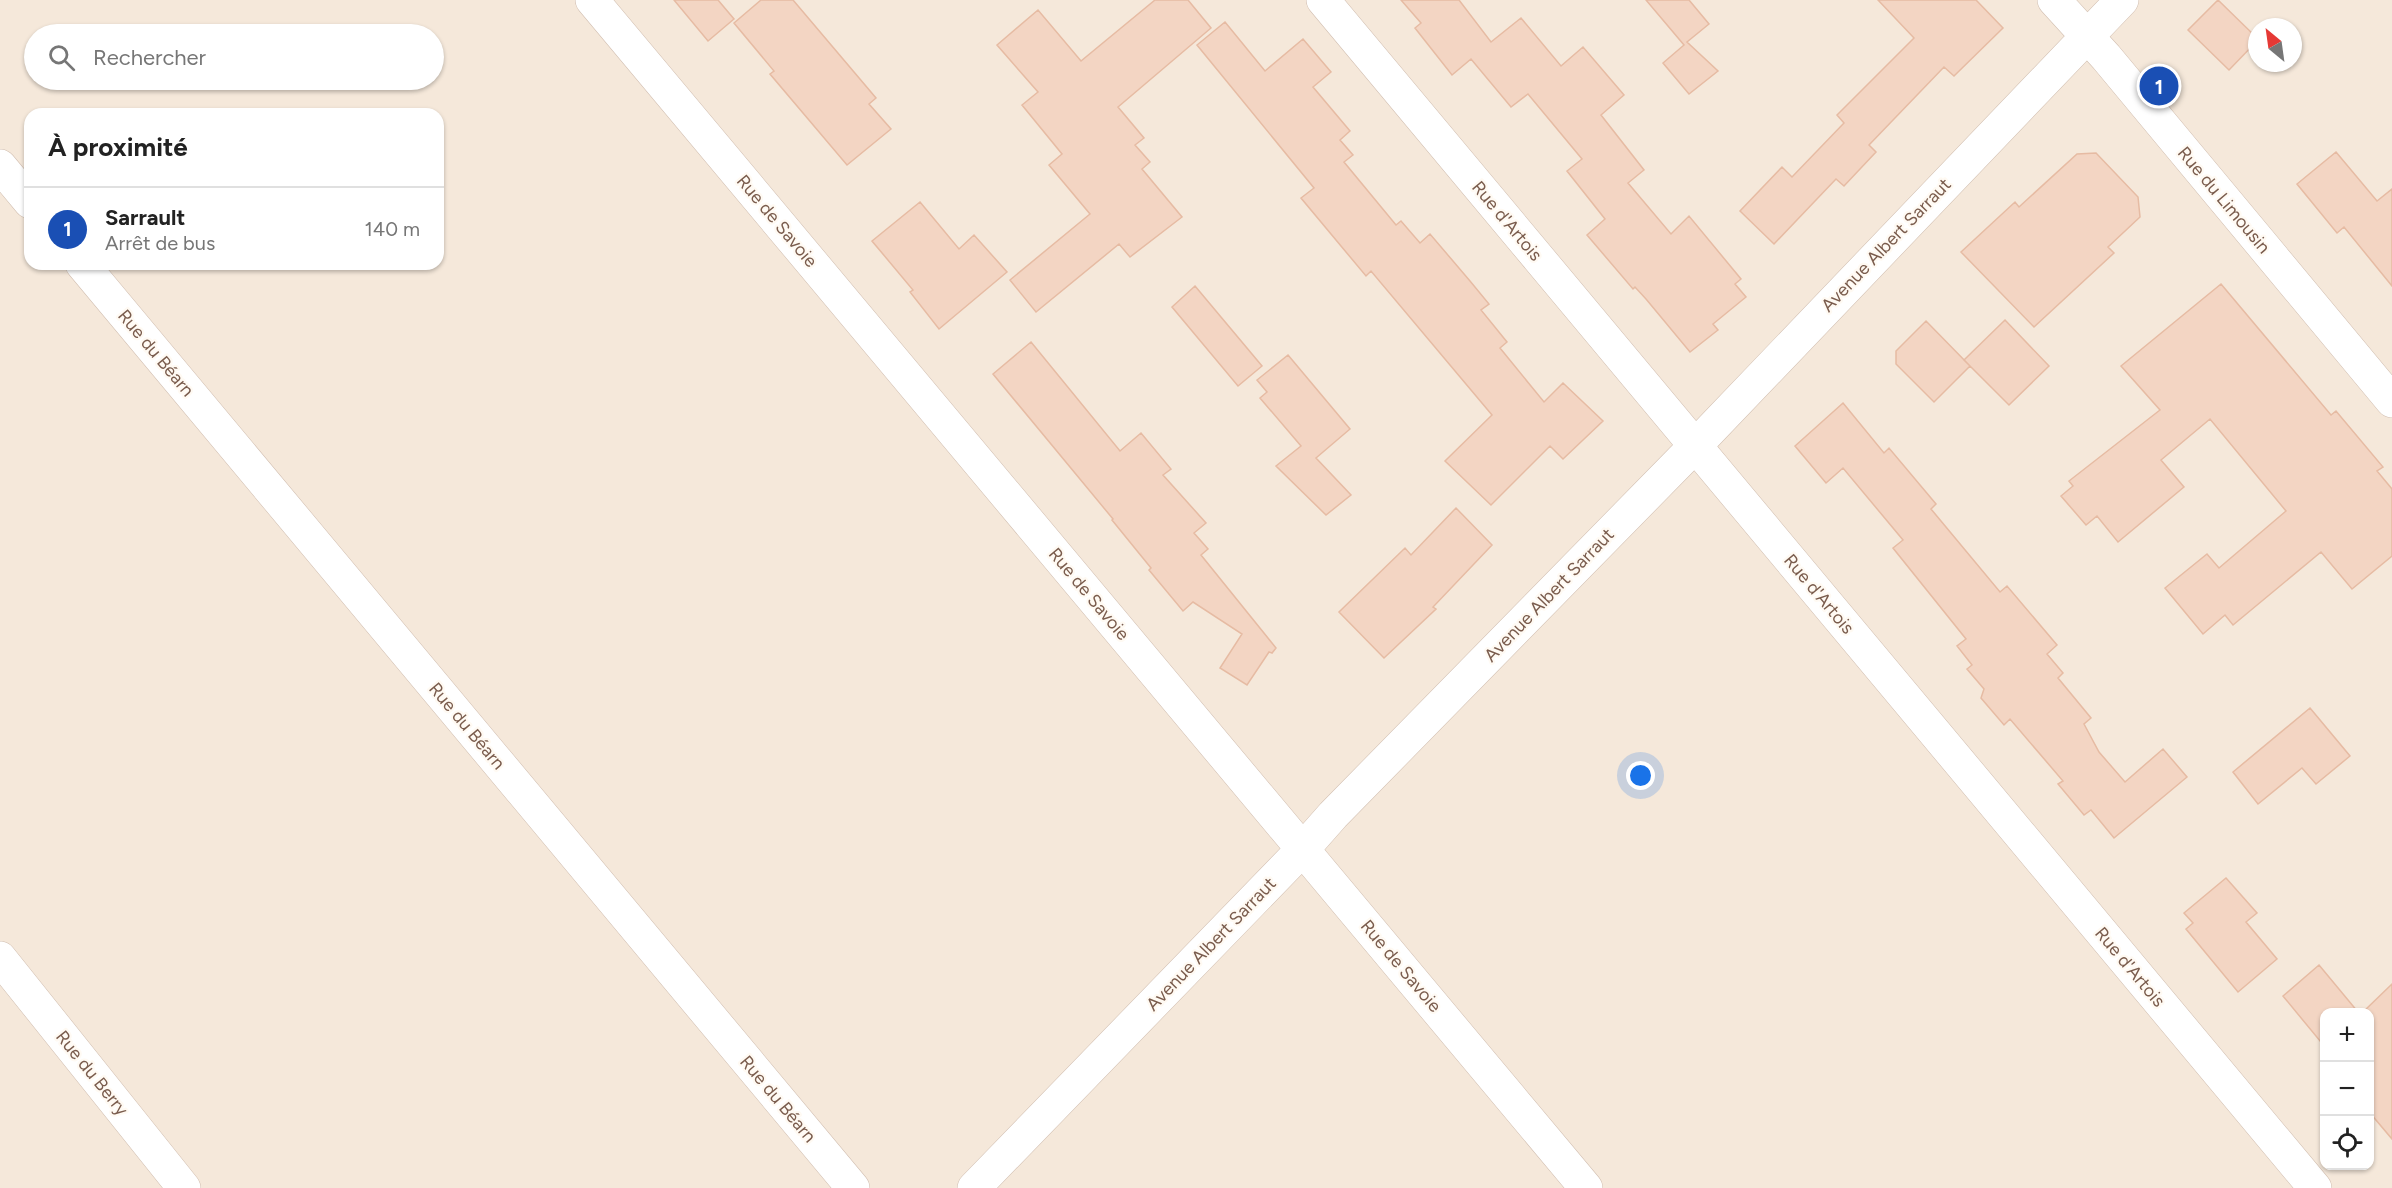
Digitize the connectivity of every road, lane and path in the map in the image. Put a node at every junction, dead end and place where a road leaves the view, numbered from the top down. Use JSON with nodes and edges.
{"nodes":[{"id":1,"x":592,"y":0,"type":"edge"},
{"id":2,"x":1323,"y":0,"type":"edge"},
{"id":3,"x":2054,"y":0,"type":"edge"},
{"id":4,"x":2122,"y":0,"type":"edge"},
{"id":5,"x":2086,"y":35,"type":"junction"},
{"id":6,"x":0,"y":166,"type":"edge"},
{"id":7,"x":24,"y":195,"type":"edge"},
{"id":8,"x":87,"y":270,"type":"edge"},
{"id":9,"x":2392,"y":401,"type":"edge"},
{"id":10,"x":1695,"y":446,"type":"junction"},
{"id":11,"x":1304,"y":849,"type":"junction"},
{"id":12,"x":0,"y":958,"type":"edge"},
{"id":13,"x":184,"y":1188,"type":"edge"},
{"id":14,"x":853,"y":1188,"type":"edge"},
{"id":15,"x":974,"y":1188,"type":"edge"},
{"id":16,"x":1586,"y":1188,"type":"edge"},
{"id":17,"x":2315,"y":1188,"type":"edge"}],
"edges":[{"from":1,"to":11,"type":"street","name":"Rue de Savoie"},
{"from":2,"to":10,"type":"street","name":"Rue d'Artois"},
{"from":3,"to":5,"type":"street","name":"Rue du Limousin"},
{"from":4,"to":5,"type":"street","name":"Avenue Albert Sarraut"},
{"from":5,"to":9,"type":"street","name":"Rue du Limousin"},
{"from":5,"to":10,"type":"street","name":"Avenue Albert Sarraut"},
{"from":6,"to":7,"type":"street"},
{"from":8,"to":14,"type":"street","name":"Rue du Béarn"},
{"from":10,"to":11,"type":"street","name":"Avenue Albert Sarraut"},
{"from":10,"to":17,"type":"street","name":"Rue d'Artois"},
{"from":11,"to":15,"type":"street","name":"Avenue Albert Sarraut"},
{"from":11,"to":16,"type":"street","name":"Rue de Savoie"},
{"from":12,"to":13,"type":"street","name":"Rue du Berry"}]}
